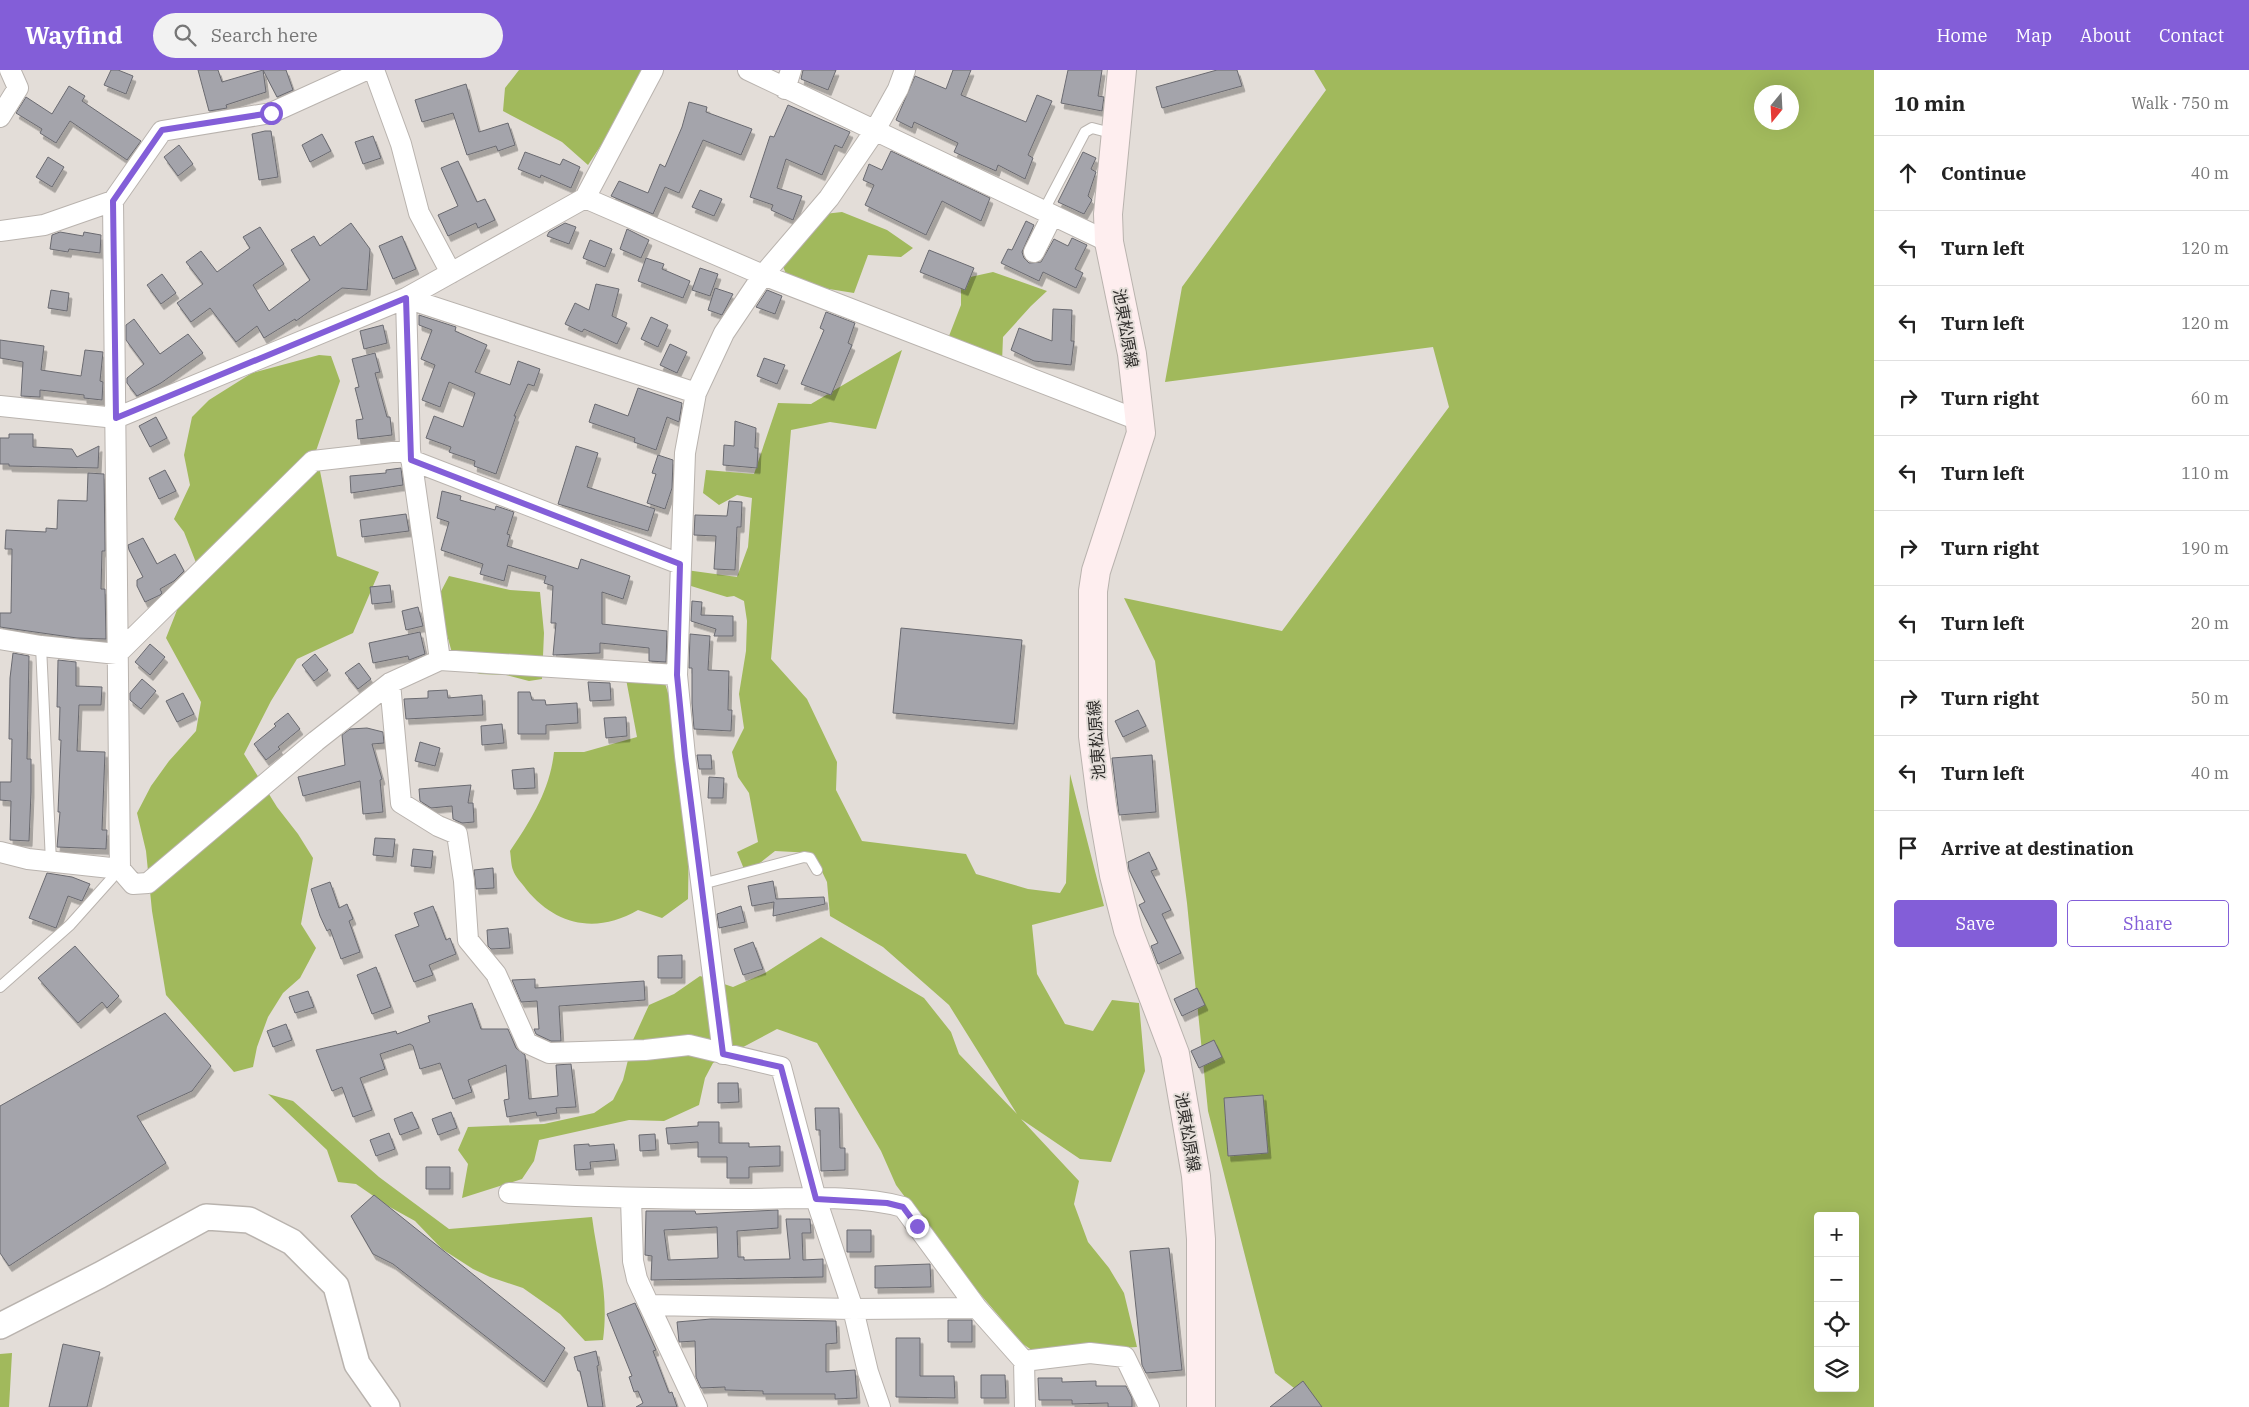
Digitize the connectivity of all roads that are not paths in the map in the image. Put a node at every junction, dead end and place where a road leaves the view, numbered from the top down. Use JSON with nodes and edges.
{"nodes":[{"id":1,"x":10,"y":70,"type":"edge"},
{"id":2,"x":366,"y":70,"type":"edge"},
{"id":3,"x":374,"y":70,"type":"edge"},
{"id":4,"x":653,"y":70,"type":"edge"},
{"id":5,"x":748,"y":70,"type":"edge"},
{"id":6,"x":791,"y":70,"type":"edge"},
{"id":7,"x":905,"y":70,"type":"edge"},
{"id":8,"x":1122,"y":70,"type":"edge"},
{"id":9,"x":784,"y":89,"type":"junction"},
{"id":10,"x":0,"y":116,"type":"edge"},
{"id":11,"x":874,"y":132,"type":"junction"},
{"id":12,"x":1116,"y":134,"type":"junction"},
{"id":13,"x":585,"y":198,"type":"junction"},
{"id":14,"x":113,"y":201,"type":"junction"},
{"id":15,"x":1047,"y":214,"type":"junction"},
{"id":16,"x":0,"y":231,"type":"edge"},
{"id":17,"x":1109,"y":242,"type":"junction"},
{"id":18,"x":1034,"y":252,"type":"dead end"},
{"id":19,"x":451,"y":273,"type":"junction"},
{"id":20,"x":763,"y":275,"type":"junction"},
{"id":21,"x":406,"y":298,"type":"junction"},
{"id":22,"x":696,"y":394,"type":"junction"},
{"id":23,"x":0,"y":406,"type":"edge"},
{"id":24,"x":116,"y":418,"type":"junction"},
{"id":25,"x":1140,"y":421,"type":"junction"},
{"id":26,"x":410,"y":455,"type":"junction"},
{"id":27,"x":680,"y":564,"type":"junction"},
{"id":28,"x":0,"y":639,"type":"edge"},
{"id":29,"x":41,"y":646,"type":"junction"},
{"id":30,"x":118,"y":654,"type":"junction"},
{"id":31,"x":440,"y":660,"type":"junction"},
{"id":32,"x":677,"y":675,"type":"junction"},
{"id":33,"x":390,"y":683,"type":"junction"},
{"id":34,"x":0,"y":852,"type":"edge"},
{"id":35,"x":51,"y":862,"type":"junction"},
{"id":36,"x":120,"y":869,"type":"junction"},
{"id":37,"x":817,"y":870,"type":"dead end"},
{"id":38,"x":702,"y":884,"type":"junction"},
{"id":39,"x":0,"y":987,"type":"edge"},
{"id":40,"x":723,"y":1054,"type":"junction"},
{"id":41,"x":509,"y":1193,"type":"dead end"},
{"id":42,"x":632,"y":1199,"type":"junction"},
{"id":43,"x":816,"y":1199,"type":"junction"},
{"id":44,"x":649,"y":1304,"type":"junction"},
{"id":45,"x":977,"y":1308,"type":"junction"},
{"id":46,"x":852,"y":1309,"type":"junction"},
{"id":47,"x":0,"y":1326,"type":"edge"},
{"id":48,"x":1024,"y":1360,"type":"junction"},
{"id":49,"x":387,"y":1407,"type":"edge"},
{"id":50,"x":697,"y":1407,"type":"edge"},
{"id":51,"x":880,"y":1407,"type":"edge"},
{"id":52,"x":1025,"y":1407,"type":"edge"},
{"id":53,"x":1148,"y":1407,"type":"edge"},
{"id":54,"x":1201,"y":1407,"type":"edge"}],
"edges":[{"from":1,"to":10,"type":"street"},
{"from":2,"to":14,"type":"street"},
{"from":3,"to":19,"type":"street"},
{"from":4,"to":13,"type":"street"},
{"from":5,"to":9,"type":"street"},
{"from":6,"to":9,"type":"street"},
{"from":7,"to":11,"type":"street"},
{"from":8,"to":12,"type":"main road","name":"池東松原線"},
{"from":9,"to":11,"type":"street"},
{"from":11,"to":15,"type":"street"},
{"from":11,"to":20,"type":"street"},
{"from":12,"to":15,"type":"lane"},
{"from":12,"to":17,"type":"main road","name":"池東松原線"},
{"from":13,"to":19,"type":"street"},
{"from":13,"to":20,"type":"street"},
{"from":14,"to":16,"type":"street"},
{"from":14,"to":24,"type":"street"},
{"from":15,"to":17,"type":"street"},
{"from":15,"to":18,"type":"street"},
{"from":17,"to":25,"type":"main road","name":"池東松原線"},
{"from":19,"to":21,"type":"street"},
{"from":20,"to":22,"type":"street"},
{"from":20,"to":25,"type":"street"},
{"from":21,"to":22,"type":"street"},
{"from":21,"to":24,"type":"street"},
{"from":21,"to":26,"type":"street"},
{"from":22,"to":27,"type":"street"},
{"from":23,"to":24,"type":"street"},
{"from":24,"to":30,"type":"street"},
{"from":25,"to":54,"type":"main road","name":"池東松原線"},
{"from":26,"to":27,"type":"street"},
{"from":26,"to":30,"type":"street"},
{"from":26,"to":31,"type":"street"},
{"from":27,"to":32,"type":"street"},
{"from":28,"to":29,"type":"street"},
{"from":29,"to":30,"type":"street"},
{"from":29,"to":35,"type":"lane"},
{"from":30,"to":36,"type":"street"},
{"from":31,"to":32,"type":"street"},
{"from":31,"to":33,"type":"street"},
{"from":32,"to":38,"type":"street"},
{"from":33,"to":36,"type":"street"},
{"from":33,"to":40,"type":"street"},
{"from":34,"to":35,"type":"street"},
{"from":35,"to":36,"type":"street"},
{"from":36,"to":39,"type":"lane"},
{"from":37,"to":38,"type":"lane"},
{"from":38,"to":40,"type":"street"},
{"from":40,"to":43,"type":"street"},
{"from":41,"to":42,"type":"street"},
{"from":42,"to":43,"type":"street"},
{"from":42,"to":44,"type":"street"},
{"from":43,"to":45,"type":"street"},
{"from":43,"to":46,"type":"street"},
{"from":44,"to":46,"type":"street"},
{"from":44,"to":50,"type":"street"},
{"from":45,"to":46,"type":"street"},
{"from":45,"to":48,"type":"street"},
{"from":46,"to":51,"type":"street"},
{"from":47,"to":49,"type":"street"},
{"from":48,"to":52,"type":"street"},
{"from":48,"to":53,"type":"street"}]}
